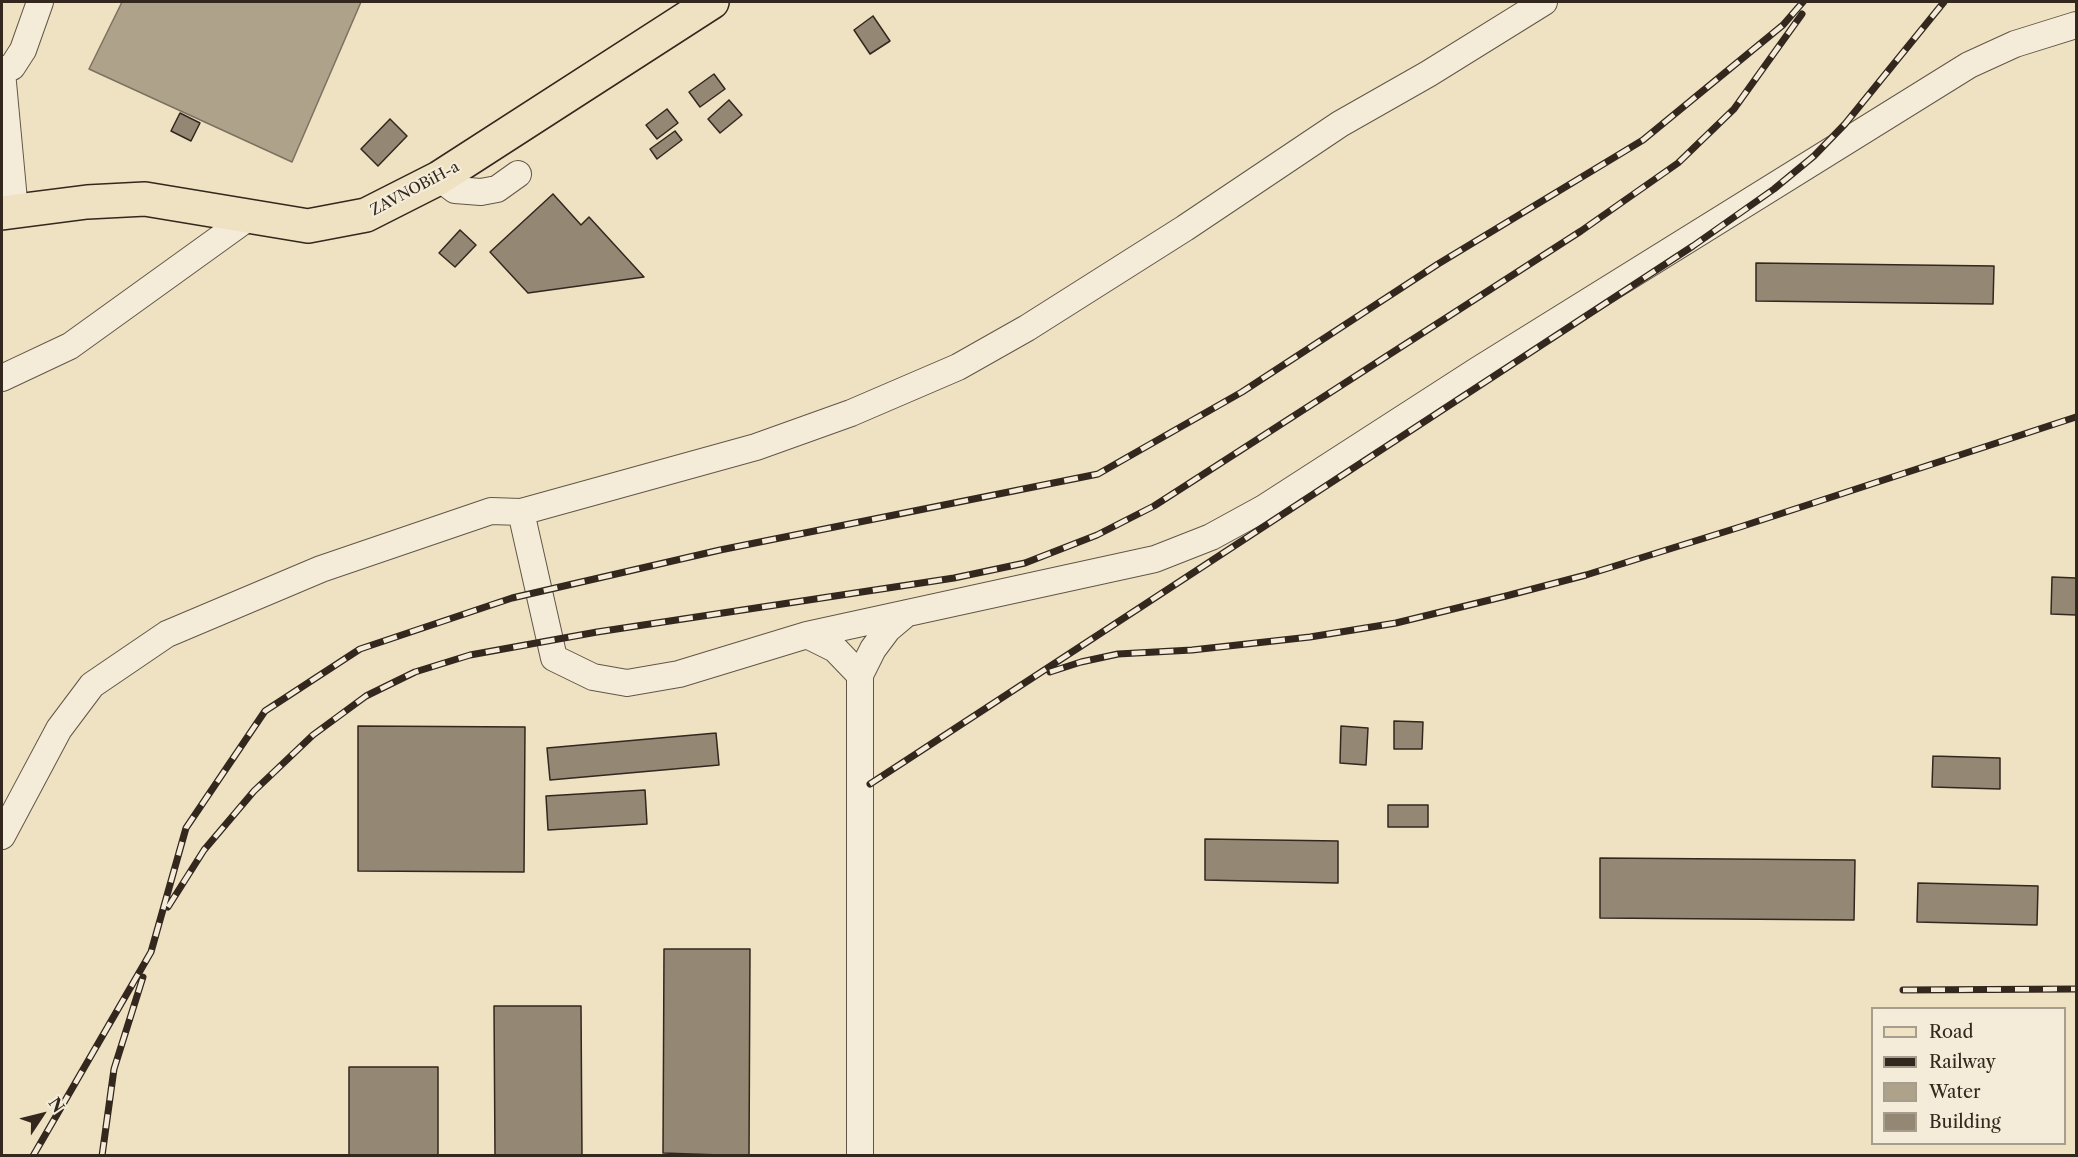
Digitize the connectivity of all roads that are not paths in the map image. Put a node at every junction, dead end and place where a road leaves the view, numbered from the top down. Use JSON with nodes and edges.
{"nodes":[{"id":1,"x":40,"y":2,"type":"edge"},
{"id":2,"x":712,"y":2,"type":"edge"},
{"id":3,"x":1544,"y":2,"type":"edge"},
{"id":4,"x":2076,"y":26,"type":"edge"},
{"id":5,"x":2,"y":71,"type":"edge"},
{"id":6,"x":518,"y":174,"type":"dead end"},
{"id":7,"x":439,"y":178,"type":"junction"},
{"id":8,"x":8,"y":212,"type":"edge"},
{"id":9,"x":252,"y":215,"type":"junction"},
{"id":10,"x":2,"y":378,"type":"edge"},
{"id":11,"x":521,"y":512,"type":"junction"},
{"id":12,"x":907,"y":613,"type":"junction"},
{"id":13,"x":807,"y":635,"type":"junction"},
{"id":14,"x":860,"y":675,"type":"junction"},
{"id":15,"x":2,"y":836,"type":"edge"},
{"id":16,"x":860,"y":1155,"type":"edge"}],
"edges":[{"from":1,"to":5,"type":"street"},
{"from":2,"to":7,"type":"main road","name":"ZAVNOBiH-a"},
{"from":3,"to":11,"type":"street"},
{"from":4,"to":12,"type":"street"},
{"from":5,"to":8,"type":"street"},
{"from":6,"to":7,"type":"street"},
{"from":7,"to":9,"type":"main road","name":"ZAVNOBiH-a"},
{"from":8,"to":9,"type":"main road","name":"ZAVNOBiH-a"},
{"from":9,"to":10,"type":"street"},
{"from":11,"to":13,"type":"street"},
{"from":11,"to":15,"type":"street"},
{"from":12,"to":13,"type":"street"},
{"from":12,"to":14,"type":"street"},
{"from":13,"to":14,"type":"street"},
{"from":14,"to":16,"type":"street"}]}
